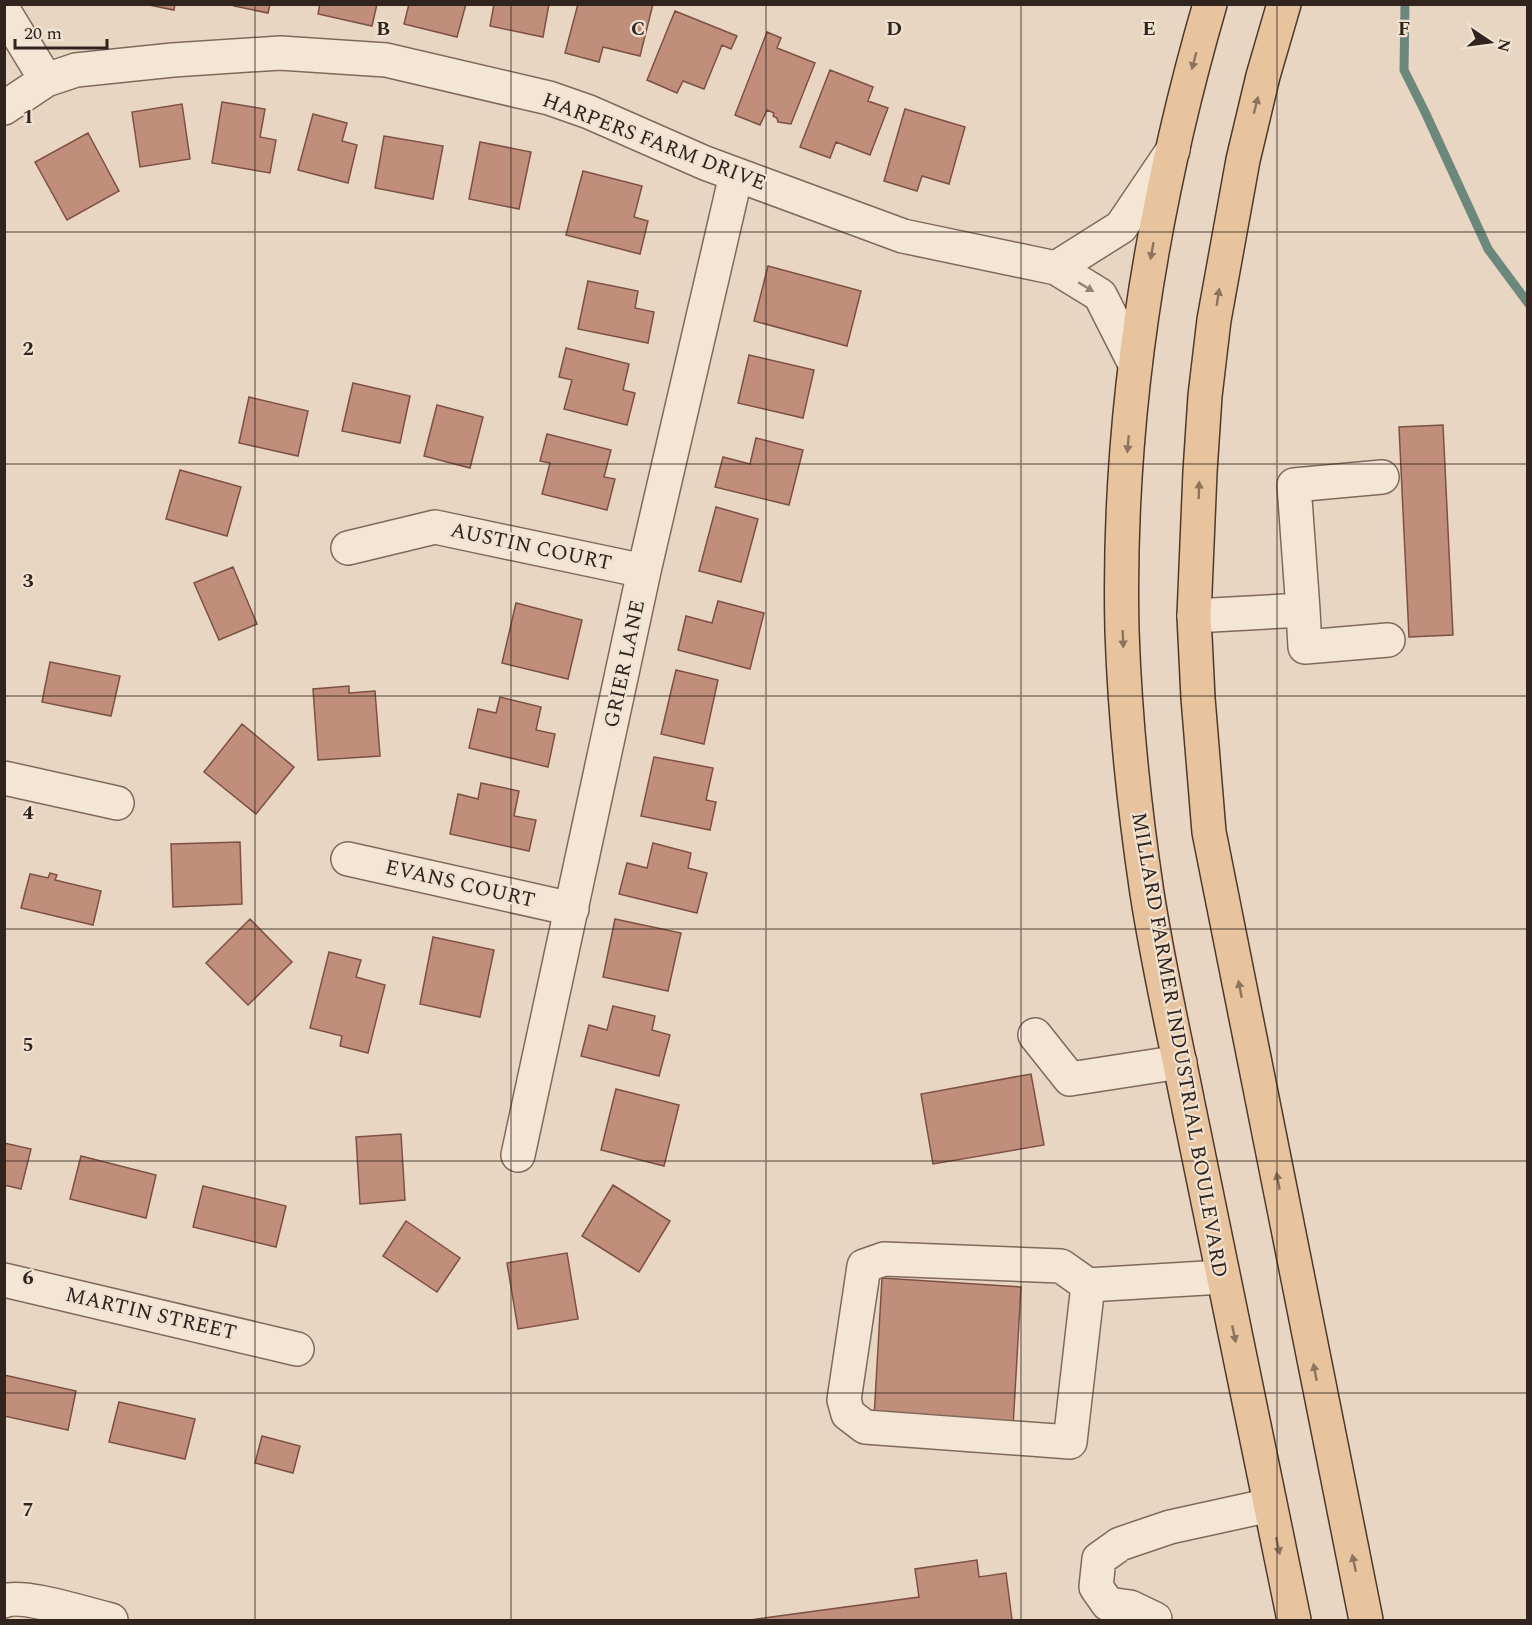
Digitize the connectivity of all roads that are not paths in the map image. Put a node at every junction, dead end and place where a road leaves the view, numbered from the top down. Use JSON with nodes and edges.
{"nodes":[{"id":1,"x":1210,"y":4,"type":"edge"},
{"id":2,"x":1284,"y":4,"type":"edge"},
{"id":3,"x":4,"y":11,"type":"edge"},
{"id":4,"x":46,"y":80,"type":"junction"},
{"id":5,"x":4,"y":108,"type":"edge"},
{"id":6,"x":1173,"y":150,"type":"junction"},
{"id":7,"x":736,"y":175,"type":"junction"},
{"id":8,"x":1056,"y":268,"type":"junction"},
{"id":9,"x":1135,"y":364,"type":"junction"},
{"id":10,"x":1382,"y":477,"type":"dead end"},
{"id":11,"x":348,"y":548,"type":"dead end"},
{"id":12,"x":644,"y":571,"type":"junction"},
{"id":13,"x":1303,"y":610,"type":"junction"},
{"id":14,"x":1194,"y":616,"type":"junction"},
{"id":15,"x":1388,"y":640,"type":"dead end"},
{"id":16,"x":4,"y":778,"type":"edge"},
{"id":17,"x":117,"y":803,"type":"dead end"},
{"id":18,"x":348,"y":859,"type":"dead end"},
{"id":19,"x":572,"y":909,"type":"junction"},
{"id":20,"x":1035,"y":1035,"type":"dead end"},
{"id":21,"x":1180,"y":1062,"type":"junction"},
{"id":22,"x":518,"y":1155,"type":"dead end"},
{"id":23,"x":1222,"y":1277,"type":"junction"},
{"id":24,"x":4,"y":1280,"type":"edge"},
{"id":25,"x":1088,"y":1286,"type":"junction"},
{"id":26,"x":297,"y":1349,"type":"dead end"},
{"id":27,"x":1270,"y":1505,"type":"junction"},
{"id":28,"x":4,"y":1601,"type":"edge"},
{"id":29,"x":111,"y":1620,"type":"edge"},
{"id":30,"x":1155,"y":1620,"type":"edge"},
{"id":31,"x":1294,"y":1620,"type":"edge"},
{"id":32,"x":1366,"y":1620,"type":"edge"}],
"edges":[{"from":1,"to":6,"type":"main road","name":"MILLARD FARMER INDUSTRIAL BOULEVARD","one_way":true},
{"from":14,"to":2,"type":"main road","one_way":true},
{"from":3,"to":4,"type":"street"},
{"from":4,"to":5,"type":"street","name":"HARPERS FARM DRIVE"},
{"from":4,"to":7,"type":"street","name":"HARPERS FARM DRIVE"},
{"from":6,"to":8,"type":"street"},
{"from":6,"to":9,"type":"main road","name":"MILLARD FARMER INDUSTRIAL BOULEVARD","one_way":true},
{"from":7,"to":8,"type":"street","name":"HARPERS FARM DRIVE"},
{"from":7,"to":12,"type":"street","name":"GRIER LANE"},
{"from":8,"to":9,"type":"street","name":"HARPERS FARM DRIVE","one_way":true},
{"from":9,"to":21,"type":"main road","name":"MILLARD FARMER INDUSTRIAL BOULEVARD","one_way":true},
{"from":10,"to":13,"type":"street"},
{"from":11,"to":12,"type":"street","name":"AUSTIN COURT"},
{"from":12,"to":19,"type":"street","name":"GRIER LANE"},
{"from":13,"to":14,"type":"street"},
{"from":13,"to":15,"type":"street"},
{"from":32,"to":14,"type":"main road","one_way":true},
{"from":16,"to":17,"type":"street"},
{"from":18,"to":19,"type":"street","name":"EVANS COURT"},
{"from":19,"to":22,"type":"street","name":"GRIER LANE"},
{"from":20,"to":21,"type":"street"},
{"from":21,"to":23,"type":"main road","name":"MILLARD FARMER INDUSTRIAL BOULEVARD"},
{"from":23,"to":25,"type":"street"},
{"from":23,"to":27,"type":"main road","name":"MILLARD FARMER INDUSTRIAL BOULEVARD","one_way":true},
{"from":24,"to":26,"type":"street","name":"MARTIN STREET"},
{"from":25,"to":25,"type":"street"},
{"from":27,"to":30,"type":"street"},
{"from":27,"to":31,"type":"main road","name":"MILLARD FARMER INDUSTRIAL BOULEVARD","one_way":true},
{"from":28,"to":29,"type":"street"}]}
